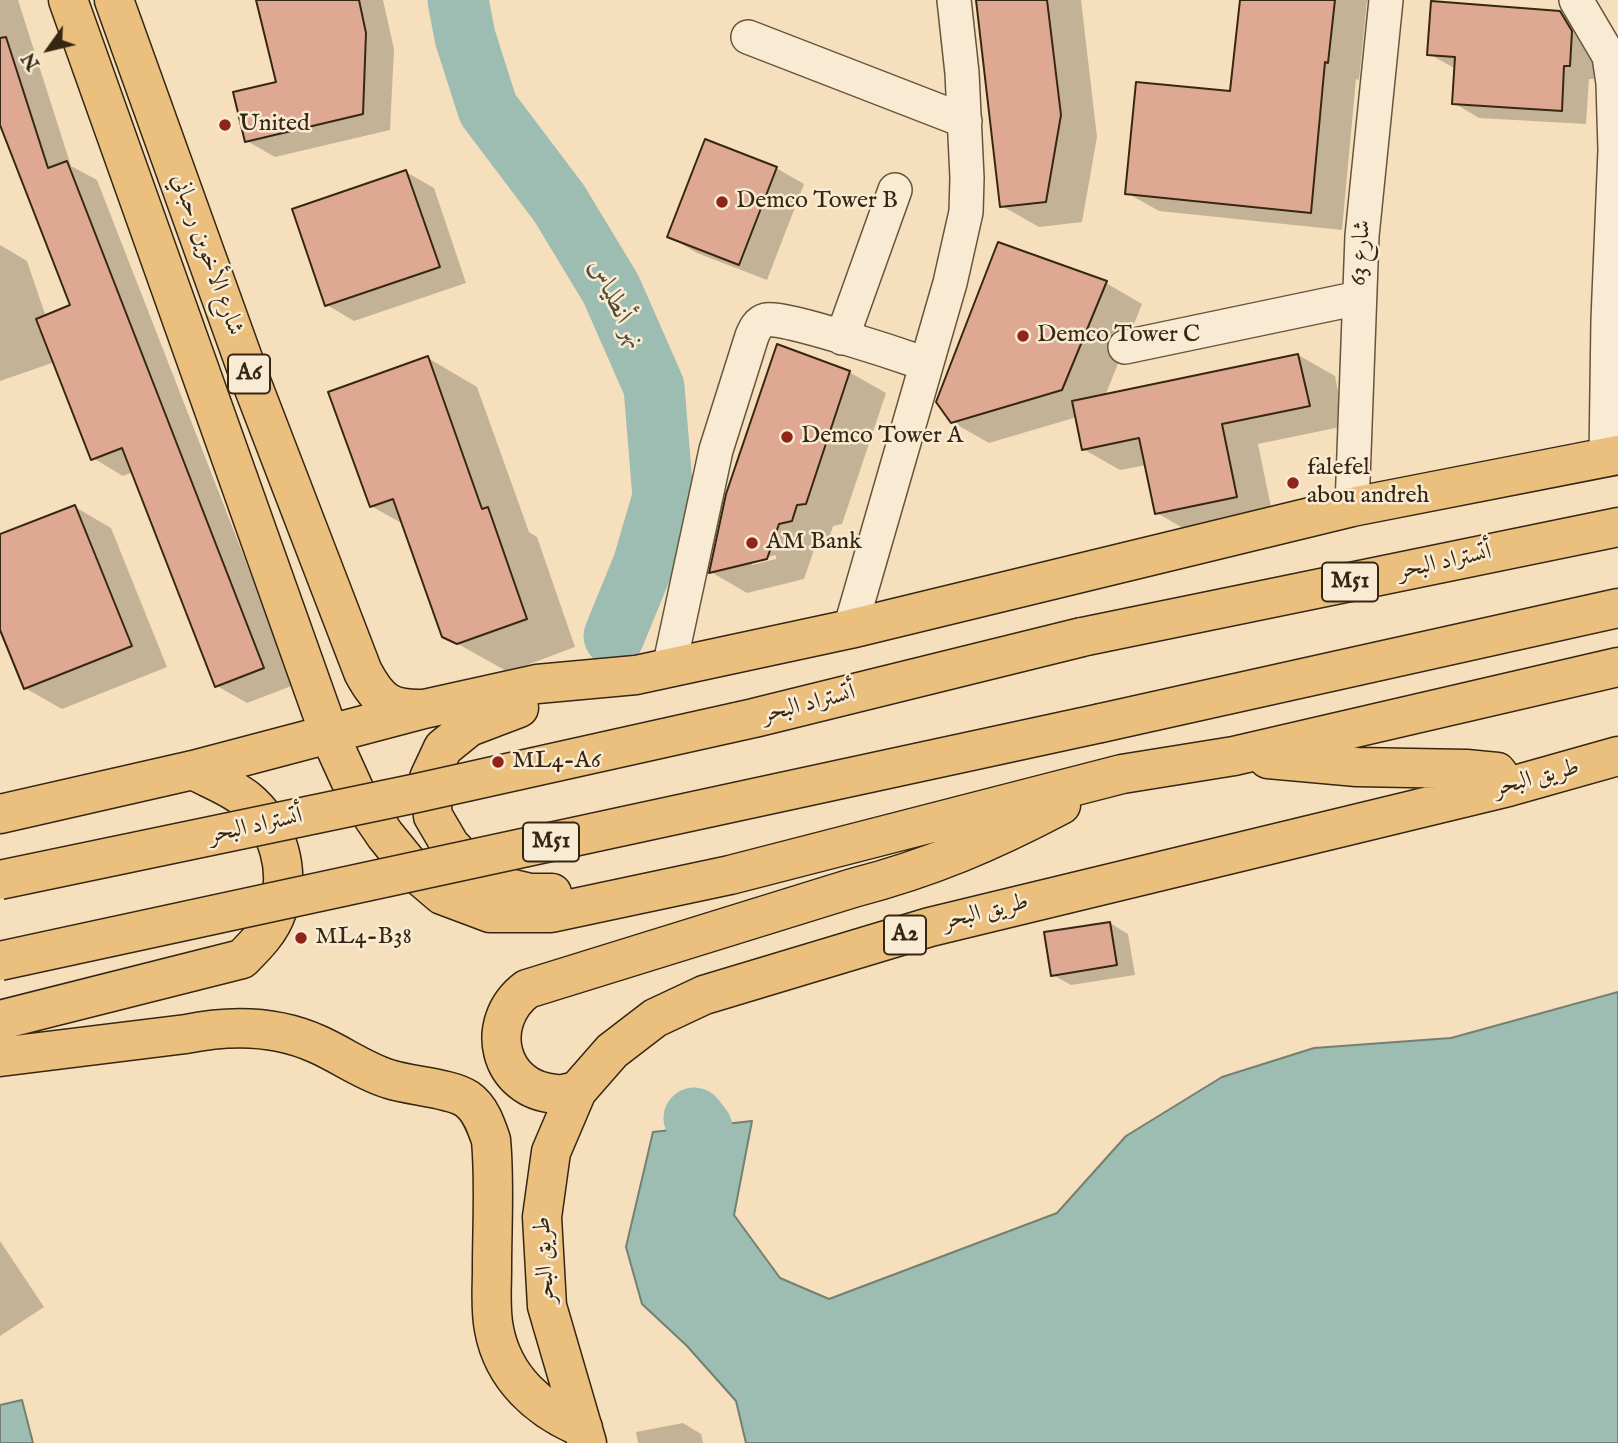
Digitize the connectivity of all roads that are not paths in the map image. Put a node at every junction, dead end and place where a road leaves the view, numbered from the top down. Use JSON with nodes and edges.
{"nodes":[{"id":1,"x":68,"y":0,"type":"edge"},
{"id":2,"x":114,"y":0,"type":"edge"},
{"id":3,"x":954,"y":0,"type":"edge"},
{"id":4,"x":1386,"y":0,"type":"edge"},
{"id":5,"x":1576,"y":0,"type":"edge"},
{"id":6,"x":748,"y":37,"type":"dead end"},
{"id":7,"x":965,"y":121,"type":"junction"},
{"id":8,"x":895,"y":190,"type":"dead end"},
{"id":9,"x":1359,"y":298,"type":"junction"},
{"id":10,"x":842,"y":338,"type":"junction"},
{"id":11,"x":1125,"y":347,"type":"dead end"},
{"id":12,"x":926,"y":363,"type":"junction"},
{"id":13,"x":1612,"y":456,"type":"edge"},
{"id":14,"x":1352,"y":507,"type":"junction"},
{"id":15,"x":1618,"y":527,"type":"edge"},
{"id":16,"x":1618,"y":608,"type":"edge"},
{"id":17,"x":850,"y":629,"type":"junction"},
{"id":18,"x":1618,"y":667,"type":"edge"},
{"id":19,"x":652,"y":672,"type":"junction"},
{"id":20,"x":424,"y":709,"type":"junction"},
{"id":21,"x":330,"y":736,"type":"junction"},
{"id":22,"x":1234,"y":755,"type":"junction"},
{"id":23,"x":1618,"y":756,"type":"edge"},
{"id":24,"x":193,"y":770,"type":"junction"},
{"id":25,"x":1122,"y":774,"type":"junction"},
{"id":26,"x":1508,"y":788,"type":"junction"},
{"id":27,"x":0,"y":814,"type":"edge"},
{"id":28,"x":730,"y":875,"type":"junction"},
{"id":29,"x":0,"y":880,"type":"edge"},
{"id":30,"x":0,"y":961,"type":"edge"},
{"id":31,"x":0,"y":1020,"type":"edge"},
{"id":32,"x":0,"y":1057,"type":"edge"},
{"id":33,"x":578,"y":1091,"type":"junction"},
{"id":34,"x":585,"y":1436,"type":"edge"}],
"edges":[{"from":1,"to":21,"type":"highway","name":"شارع الأخوين رحباني","number":"A6"},
{"from":2,"to":20,"type":"highway","name":"شارع الأخوين رحباني","number":"A6"},
{"from":3,"to":7,"type":"street"},
{"from":4,"to":9,"type":"street","name":"شارع 63"},
{"from":5,"to":13,"type":"street"},
{"from":6,"to":7,"type":"street"},
{"from":7,"to":12,"type":"street"},
{"from":8,"to":10,"type":"street"},
{"from":9,"to":11,"type":"street"},
{"from":9,"to":14,"type":"street","name":"شارع 63"},
{"from":10,"to":12,"type":"street"},
{"from":10,"to":19,"type":"street"},
{"from":12,"to":17,"type":"street"},
{"from":13,"to":14,"type":"highway"},
{"from":14,"to":17,"type":"highway"},
{"from":15,"to":29,"type":"highway","name":"أتستراد البحر","number":"M51","bridge":true},
{"from":16,"to":30,"type":"highway","number":"M51","bridge":true},
{"from":17,"to":19,"type":"highway"},
{"from":18,"to":22,"type":"highway"},
{"from":19,"to":20,"type":"highway"},
{"from":19,"to":28,"type":"highway"},
{"from":20,"to":21,"type":"highway"},
{"from":21,"to":24,"type":"highway"},
{"from":21,"to":28,"type":"highway","name":"شارع الأخوين رحباني"},
{"from":22,"to":25,"type":"highway"},
{"from":22,"to":26,"type":"highway"},
{"from":23,"to":26,"type":"highway","name":"طريق البحر","number":"A2"},
{"from":24,"to":27,"type":"highway"},
{"from":24,"to":31,"type":"highway"},
{"from":25,"to":28,"type":"highway"},
{"from":25,"to":33,"type":"highway"},
{"from":26,"to":33,"type":"highway","name":"طريق البحر","number":"A2"},
{"from":32,"to":34,"type":"highway"},
{"from":33,"to":34,"type":"highway","name":"طريق البحر","number":"A2"}]}
